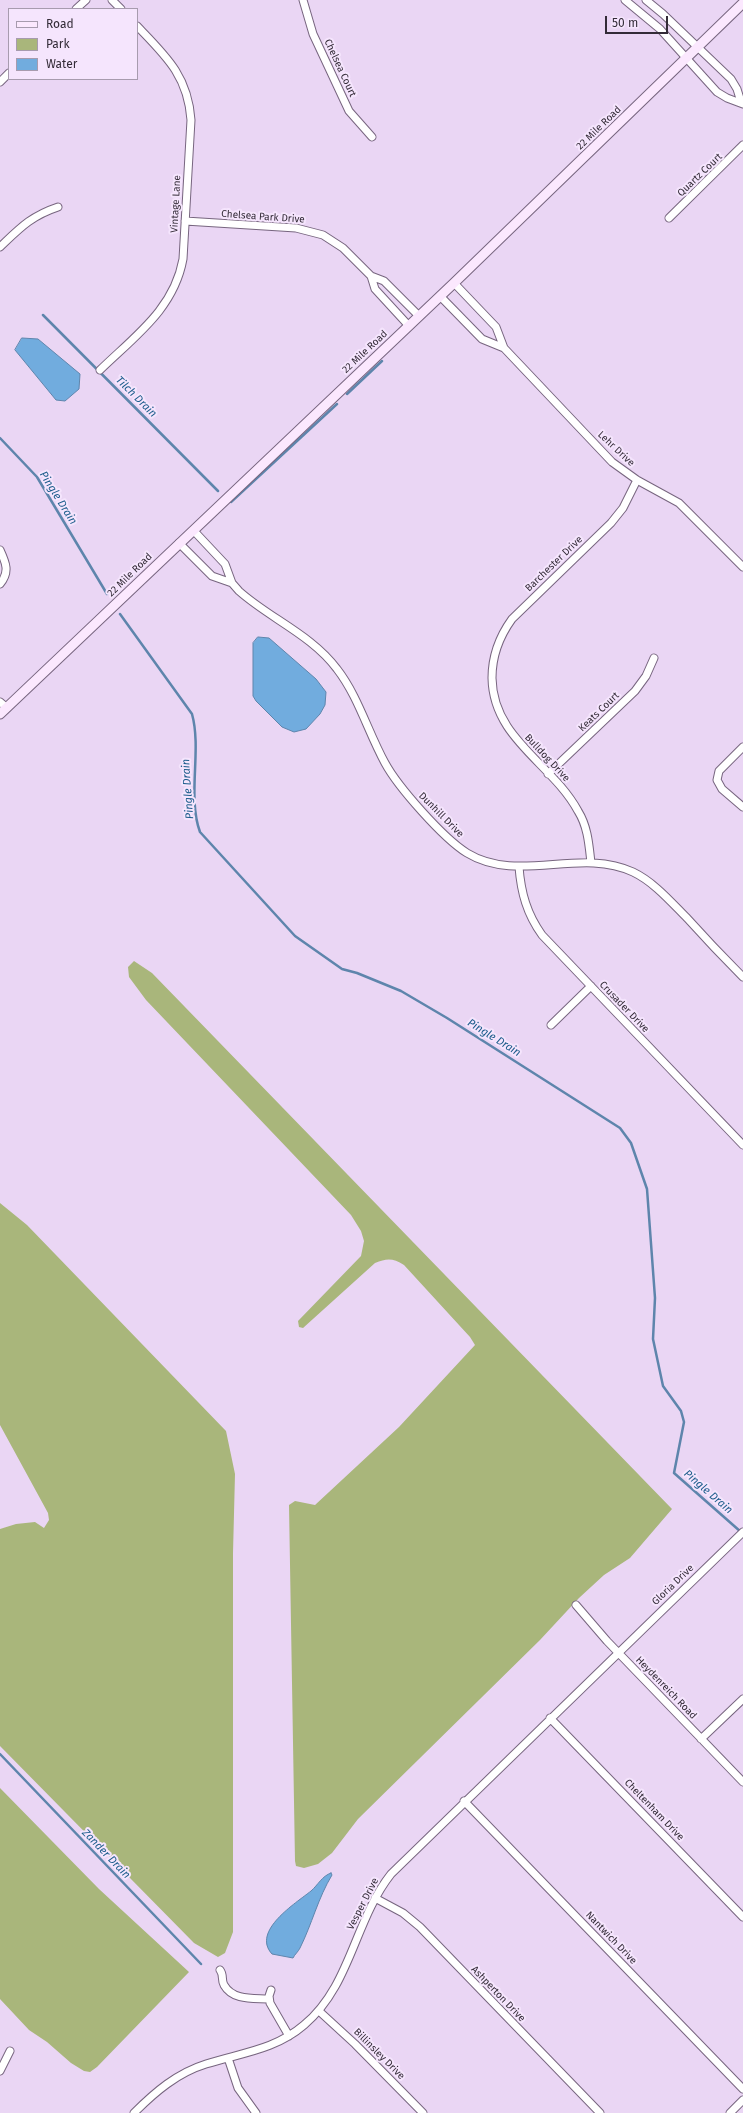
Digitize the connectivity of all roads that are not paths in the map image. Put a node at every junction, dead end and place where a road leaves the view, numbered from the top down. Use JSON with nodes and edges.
{"nodes":[{"id":1,"x":86,"y":0,"type":"edge"},
{"id":2,"x":112,"y":0,"type":"edge"},
{"id":3,"x":303,"y":0,"type":"edge"},
{"id":4,"x":625,"y":0,"type":"edge"},
{"id":5,"x":646,"y":0,"type":"edge"},
{"id":6,"x":743,"y":3,"type":"edge"},
{"id":7,"x":77,"y":8,"type":"edge"},
{"id":8,"x":120,"y":8,"type":"edge"},
{"id":9,"x":138,"y":27,"type":"edge"},
{"id":10,"x":698,"y":47,"type":"junction"},
{"id":11,"x":687,"y":58,"type":"junction"},
{"id":12,"x":8,"y":74,"type":"edge"},
{"id":13,"x":0,"y":82,"type":"edge"},
{"id":14,"x":742,"y":103,"type":"edge"},
{"id":15,"x":372,"y":137,"type":"dead end"},
{"id":16,"x":743,"y":145,"type":"edge"},
{"id":17,"x":58,"y":207,"type":"dead end"},
{"id":18,"x":669,"y":218,"type":"dead end"},
{"id":19,"x":185,"y":221,"type":"junction"},
{"id":20,"x":0,"y":247,"type":"edge"},
{"id":21,"x":371,"y":276,"type":"junction"},
{"id":22,"x":454,"y":283,"type":"junction"},
{"id":23,"x":440,"y":296,"type":"junction"},
{"id":24,"x":419,"y":316,"type":"junction"},
{"id":25,"x":409,"y":326,"type":"junction"},
{"id":26,"x":504,"y":348,"type":"junction"},
{"id":27,"x":100,"y":370,"type":"dead end"},
{"id":28,"x":637,"y":480,"type":"junction"},
{"id":29,"x":194,"y":531,"type":"junction"},
{"id":30,"x":179,"y":543,"type":"junction"},
{"id":31,"x":0,"y":550,"type":"edge"},
{"id":32,"x":743,"y":567,"type":"edge"},
{"id":33,"x":232,"y":583,"type":"junction"},
{"id":34,"x":0,"y":584,"type":"edge"},
{"id":35,"x":654,"y":658,"type":"dead end"},
{"id":36,"x":493,"y":666,"type":"joint"},
{"id":37,"x":2,"y":708,"type":"edge"},
{"id":38,"x":743,"y":747,"type":"edge"},
{"id":39,"x":548,"y":774,"type":"junction"},
{"id":40,"x":743,"y":807,"type":"edge"},
{"id":41,"x":591,"y":863,"type":"junction"},
{"id":42,"x":519,"y":867,"type":"junction"},
{"id":43,"x":743,"y":977,"type":"edge"},
{"id":44,"x":591,"y":986,"type":"junction"},
{"id":45,"x":551,"y":1025,"type":"dead end"},
{"id":46,"x":743,"y":1145,"type":"edge"},
{"id":47,"x":743,"y":1532,"type":"edge"},
{"id":48,"x":576,"y":1605,"type":"dead end"},
{"id":49,"x":618,"y":1653,"type":"junction"},
{"id":50,"x":743,"y":1699,"type":"edge"},
{"id":51,"x":550,"y":1718,"type":"junction"},
{"id":52,"x":701,"y":1739,"type":"junction"},
{"id":53,"x":743,"y":1782,"type":"edge"},
{"id":54,"x":464,"y":1801,"type":"junction"},
{"id":55,"x":375,"y":1898,"type":"junction"},
{"id":56,"x":742,"y":1913,"type":"edge"},
{"id":57,"x":220,"y":1970,"type":"dead end"},
{"id":58,"x":271,"y":1990,"type":"dead end"},
{"id":59,"x":268,"y":2000,"type":"junction"},
{"id":60,"x":319,"y":2011,"type":"junction"},
{"id":61,"x":289,"y":2036,"type":"junction"},
{"id":62,"x":10,"y":2051,"type":"dead end"},
{"id":63,"x":228,"y":2058,"type":"junction"},
{"id":64,"x":0,"y":2071,"type":"edge"},
{"id":65,"x":743,"y":2089,"type":"edge"},
{"id":66,"x":743,"y":2100,"type":"edge"},
{"id":67,"x":134,"y":2113,"type":"edge"},
{"id":68,"x":256,"y":2113,"type":"edge"},
{"id":69,"x":423,"y":2113,"type":"edge"},
{"id":70,"x":600,"y":2113,"type":"edge"},
{"id":71,"x":730,"y":2113,"type":"edge"}],
"edges":[{"from":1,"to":7,"type":"street"},
{"from":2,"to":8,"type":"street"},
{"from":3,"to":15,"type":"street","name":"Chelsea Court"},
{"from":4,"to":11,"type":"street"},
{"from":5,"to":10,"type":"street"},
{"from":6,"to":10,"type":"street","name":"22 Mile Road"},
{"from":9,"to":19,"type":"street","name":"Vintage Lane"},
{"from":10,"to":11,"type":"street","name":"22 Mile Road"},
{"from":10,"to":14,"type":"street"},
{"from":11,"to":14,"type":"street"},
{"from":11,"to":22,"type":"street","name":"22 Mile Road"},
{"from":12,"to":13,"type":"street"},
{"from":16,"to":18,"type":"street","name":"Quartz Court"},
{"from":17,"to":20,"type":"street"},
{"from":19,"to":21,"type":"street","name":"Chelsea Park Drive"},
{"from":19,"to":27,"type":"street","name":"Vintage Lane"},
{"from":21,"to":24,"type":"street","name":"Chelsea Park Drive"},
{"from":21,"to":25,"type":"street","name":"Chelsea Park Drive"},
{"from":22,"to":23,"type":"street","name":"22 Mile Road"},
{"from":22,"to":26,"type":"street","name":"Lehr Drive"},
{"from":23,"to":24,"type":"street","name":"22 Mile Road"},
{"from":23,"to":26,"type":"street","name":"Lehr Drive"},
{"from":24,"to":25,"type":"street","name":"22 Mile Road"},
{"from":25,"to":29,"type":"street","name":"22 Mile Road"},
{"from":26,"to":28,"type":"street","name":"Lehr Drive"},
{"from":28,"to":32,"type":"street","name":"Lehr Drive"},
{"from":28,"to":36,"type":"street","name":"Barchester Drive"},
{"from":29,"to":30,"type":"street","name":"22 Mile Road"},
{"from":29,"to":33,"type":"street","name":"Dunhill Drive"},
{"from":30,"to":33,"type":"street","name":"Dunhill Drive"},
{"from":30,"to":37,"type":"street","name":"22 Mile Road"},
{"from":31,"to":34,"type":"street"},
{"from":33,"to":42,"type":"street","name":"Dunhill Drive"},
{"from":35,"to":39,"type":"street","name":"Keats Court"},
{"from":36,"to":39,"type":"street","name":"Bulldog Drive"},
{"from":38,"to":40,"type":"street"},
{"from":39,"to":41,"type":"street","name":"Bulldog Drive"},
{"from":41,"to":42,"type":"street","name":"Dunhill Drive"},
{"from":41,"to":43,"type":"street","name":"Dunhill Drive"},
{"from":42,"to":44,"type":"street","name":"Crusader Drive"},
{"from":44,"to":45,"type":"street"},
{"from":44,"to":46,"type":"street","name":"Crusader Drive"},
{"from":47,"to":49,"type":"street","name":"Gloria Drive"},
{"from":48,"to":49,"type":"street","name":"Heydenreich Road"},
{"from":49,"to":51,"type":"street","name":"Vesper Drive"},
{"from":49,"to":52,"type":"street","name":"Heydenreich Road"},
{"from":50,"to":52,"type":"street"},
{"from":51,"to":54,"type":"street","name":"Vesper Drive"},
{"from":51,"to":56,"type":"street","name":"Cheltenham Drive"},
{"from":52,"to":53,"type":"street","name":"Heydenreich Road"},
{"from":54,"to":55,"type":"street","name":"Vesper Drive"},
{"from":54,"to":65,"type":"street","name":"Nantwich Drive"},
{"from":55,"to":60,"type":"street","name":"Vesper Drive"},
{"from":55,"to":70,"type":"street","name":"Ashperton Drive"},
{"from":57,"to":59,"type":"street"},
{"from":58,"to":59,"type":"street"},
{"from":59,"to":61,"type":"street"},
{"from":60,"to":61,"type":"street","name":"Vesper Drive"},
{"from":60,"to":69,"type":"street","name":"Billinsley Drive"},
{"from":61,"to":63,"type":"street","name":"Vesper Drive"},
{"from":62,"to":64,"type":"street"},
{"from":63,"to":67,"type":"street","name":"Vesper Drive"},
{"from":63,"to":68,"type":"street"},
{"from":66,"to":71,"type":"street"}]}
